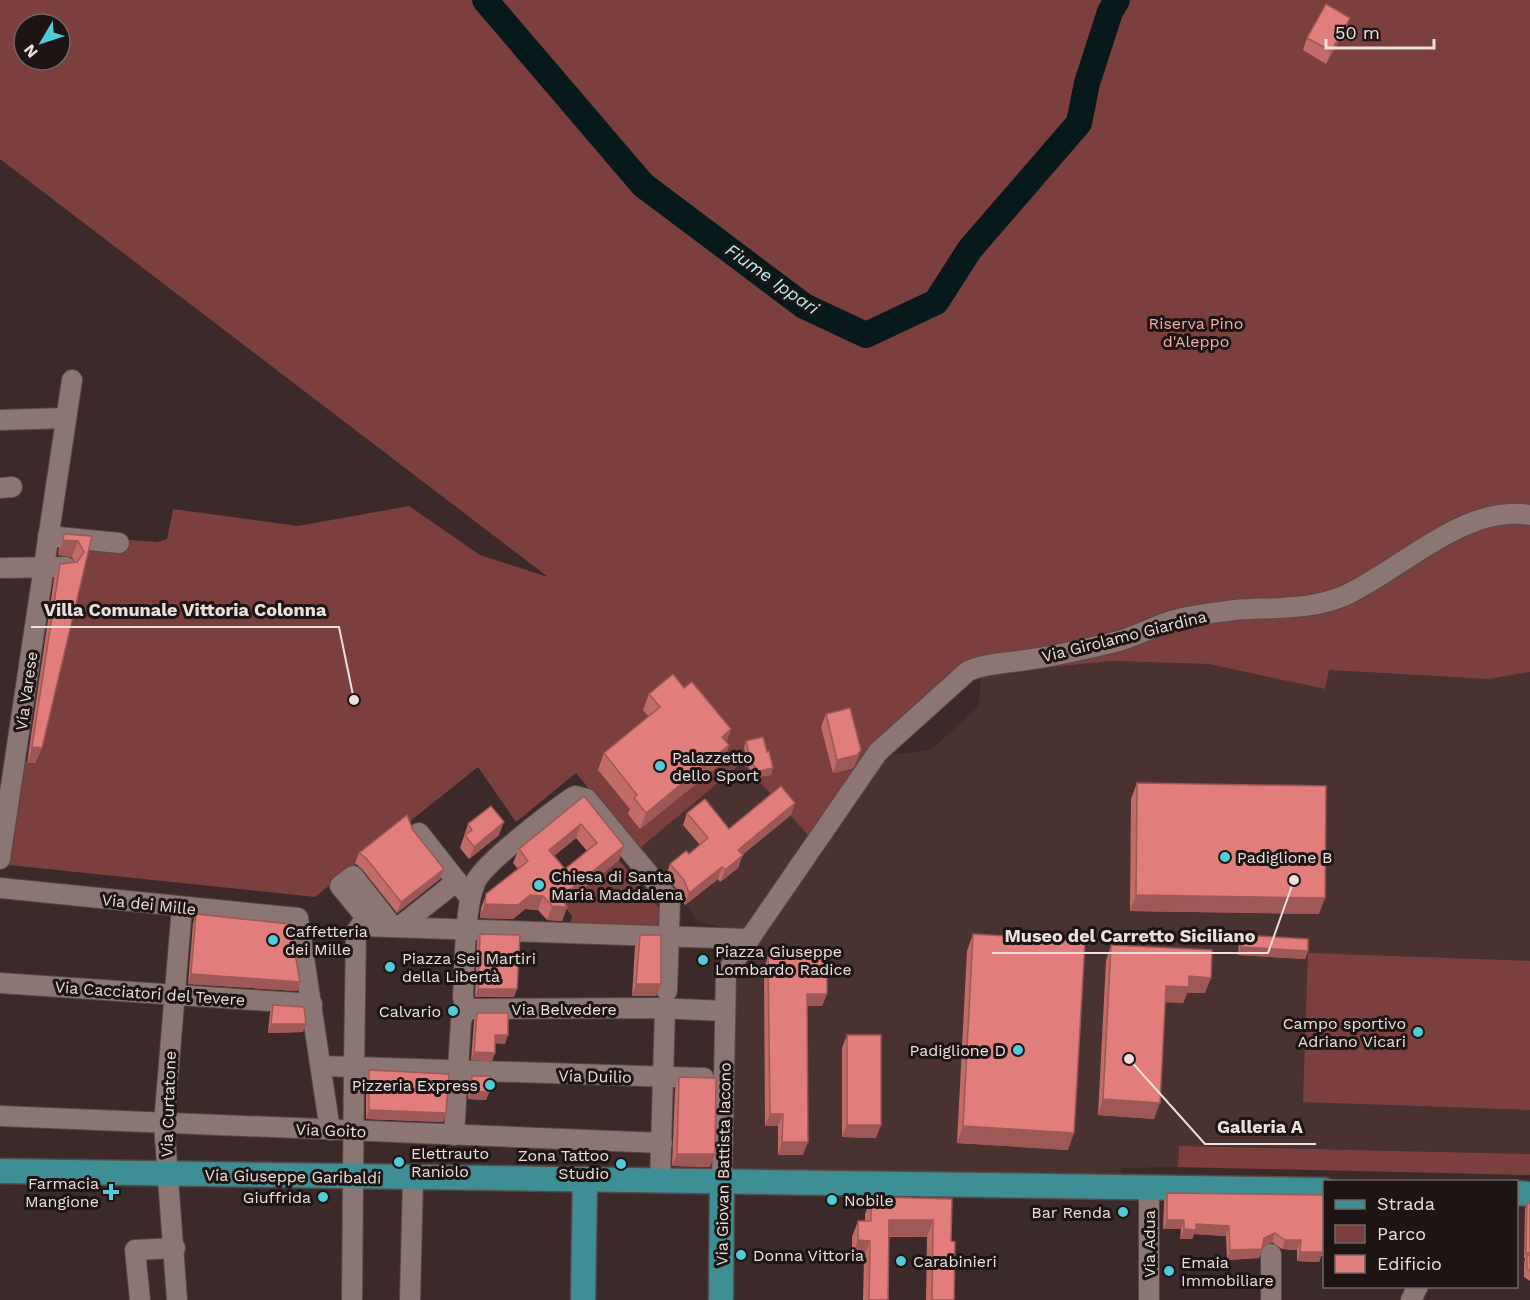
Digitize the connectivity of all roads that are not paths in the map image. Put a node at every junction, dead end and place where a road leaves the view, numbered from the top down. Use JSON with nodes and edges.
{"nodes":[{"id":1,"x":72,"y":380,"type":"dead end"},
{"id":2,"x":66,"y":418,"type":"junction"},
{"id":3,"x":0,"y":420,"type":"edge"},
{"id":4,"x":1530,"y":515,"type":"edge"},
{"id":5,"x":48,"y":536,"type":"junction"},
{"id":6,"x":119,"y":543,"type":"dead end"},
{"id":7,"x":66,"y":567,"type":"edge"},
{"id":8,"x":0,"y":568,"type":"edge"},
{"id":9,"x":43,"y":568,"type":"junction"},
{"id":10,"x":6,"y":786,"type":"edge"},
{"id":11,"x":419,"y":833,"type":"edge"},
{"id":12,"x":0,"y":859,"type":"edge"},
{"id":13,"x":0,"y":888,"type":"edge"},
{"id":14,"x":463,"y":889,"type":"junction"},
{"id":15,"x":670,"y":900,"type":"junction"},
{"id":16,"x":182,"y":907,"type":"junction"},
{"id":17,"x":373,"y":926,"type":"junction"},
{"id":18,"x":396,"y":927,"type":"junction"},
{"id":19,"x":433,"y":928,"type":"junction"},
{"id":20,"x":472,"y":930,"type":"junction"},
{"id":21,"x":666,"y":933,"type":"junction"},
{"id":22,"x":750,"y":937,"type":"junction"},
{"id":23,"x":700,"y":938,"type":"junction"},
{"id":24,"x":0,"y":983,"type":"edge"},
{"id":25,"x":172,"y":995,"type":"junction"},
{"id":26,"x":306,"y":1003,"type":"junction"},
{"id":27,"x":663,"y":1009,"type":"junction"},
{"id":28,"x":468,"y":1010,"type":"junction"},
{"id":29,"x":724,"y":1020,"type":"junction"},
{"id":30,"x":321,"y":1066,"type":"junction"},
{"id":31,"x":354,"y":1067,"type":"junction"},
{"id":32,"x":460,"y":1075,"type":"junction"},
{"id":33,"x":663,"y":1077,"type":"junction"},
{"id":34,"x":724,"y":1079,"type":"junction"},
{"id":35,"x":0,"y":1116,"type":"edge"},
{"id":36,"x":164,"y":1124,"type":"junction"},
{"id":37,"x":330,"y":1131,"type":"junction"},
{"id":38,"x":354,"y":1131,"type":"junction"},
{"id":39,"x":454,"y":1135,"type":"junction"},
{"id":40,"x":662,"y":1143,"type":"junction"},
{"id":41,"x":0,"y":1171,"type":"edge"},
{"id":42,"x":166,"y":1173,"type":"junction"},
{"id":43,"x":353,"y":1178,"type":"junction"},
{"id":44,"x":413,"y":1179,"type":"junction"},
{"id":45,"x":585,"y":1179,"type":"junction"},
{"id":46,"x":660,"y":1182,"type":"junction"},
{"id":47,"x":722,"y":1183,"type":"junction"},
{"id":48,"x":1149,"y":1188,"type":"junction"},
{"id":49,"x":1323,"y":1190,"type":"edge"},
{"id":50,"x":175,"y":1248,"type":"junction"},
{"id":51,"x":1270,"y":1254,"type":"dead end"},
{"id":52,"x":140,"y":1300,"type":"edge"},
{"id":53,"x":177,"y":1300,"type":"edge"},
{"id":54,"x":352,"y":1300,"type":"edge"},
{"id":55,"x":410,"y":1300,"type":"edge"},
{"id":56,"x":583,"y":1300,"type":"edge"},
{"id":57,"x":721,"y":1300,"type":"edge"},
{"id":58,"x":1149,"y":1300,"type":"edge"},
{"id":59,"x":1271,"y":1300,"type":"edge"}],
"edges":[{"from":1,"to":2,"type":"street","name":"Via Varese"},
{"from":2,"to":3,"type":"street"},
{"from":2,"to":5,"type":"street","name":"Via Varese"},
{"from":4,"to":22,"type":"street","name":"Via Girolamo Giardina"},
{"from":5,"to":6,"type":"street"},
{"from":5,"to":9,"type":"street","name":"Via Varese"},
{"from":7,"to":9,"type":"street"},
{"from":8,"to":9,"type":"street"},
{"from":9,"to":10,"type":"street","name":"Via Varese"},
{"from":10,"to":12,"type":"street","name":"Via Varese"},
{"from":11,"to":14,"type":"street"},
{"from":13,"to":16,"type":"street","name":"Via dei Mille"},
{"from":14,"to":15,"type":"street"},
{"from":14,"to":18,"type":"street"},
{"from":14,"to":19,"type":"street"},
{"from":14,"to":20,"type":"street"},
{"from":15,"to":21,"type":"street"},
{"from":15,"to":23,"type":"street"},
{"from":16,"to":25,"type":"street","name":"Via Curtatone"},
{"from":16,"to":26,"type":"street","name":"Via dei Mille"},
{"from":17,"to":18,"type":"street"},
{"from":17,"to":18,"type":"street"},
{"from":17,"to":31,"type":"street"},
{"from":18,"to":19,"type":"street"},
{"from":19,"to":20,"type":"street"},
{"from":20,"to":21,"type":"street"},
{"from":20,"to":28,"type":"street"},
{"from":21,"to":23,"type":"street"},
{"from":21,"to":27,"type":"street"},
{"from":22,"to":23,"type":"street"},
{"from":22,"to":29,"type":"street","name":"Via Girolamo Giardina"},
{"from":24,"to":25,"type":"street","name":"Via Cacciatori del Tevere"},
{"from":25,"to":26,"type":"street","name":"Via Cacciatori del Tevere"},
{"from":25,"to":36,"type":"street","name":"Via Curtatone"},
{"from":26,"to":30,"type":"street"},
{"from":27,"to":28,"type":"street","name":"Via Belvedere"},
{"from":27,"to":29,"type":"street","name":"Via Belvedere"},
{"from":27,"to":33,"type":"street"},
{"from":28,"to":32,"type":"street"},
{"from":29,"to":34,"type":"street","name":"Via Giovan Battista Iacono"},
{"from":30,"to":31,"type":"street","name":"Via Duilio"},
{"from":30,"to":37,"type":"street"},
{"from":31,"to":32,"type":"street","name":"Via Duilio"},
{"from":31,"to":38,"type":"street"},
{"from":32,"to":33,"type":"street","name":"Via Duilio"},
{"from":32,"to":39,"type":"street"},
{"from":33,"to":34,"type":"street","name":"Via Duilio"},
{"from":33,"to":40,"type":"street"},
{"from":34,"to":47,"type":"street","name":"Via Giovan Battista Iacono"},
{"from":35,"to":36,"type":"street","name":"Via Goito"},
{"from":36,"to":37,"type":"street","name":"Via Goito"},
{"from":36,"to":42,"type":"street","name":"Via Curtatone"},
{"from":37,"to":38,"type":"street","name":"Via Goito"},
{"from":38,"to":39,"type":"street","name":"Via Goito"},
{"from":38,"to":43,"type":"street"},
{"from":39,"to":40,"type":"street","name":"Via Goito"},
{"from":40,"to":46,"type":"street"},
{"from":41,"to":42,"type":"main road","name":"Via Giuseppe Garibaldi"},
{"from":42,"to":43,"type":"main road","name":"Via Giuseppe Garibaldi"},
{"from":42,"to":50,"type":"street","name":"Via Curtatone"},
{"from":43,"to":44,"type":"main road","name":"Via Giuseppe Garibaldi"},
{"from":43,"to":54,"type":"street"},
{"from":44,"to":45,"type":"main road","name":"Via Giuseppe Garibaldi"},
{"from":44,"to":55,"type":"street"},
{"from":45,"to":46,"type":"main road","name":"Via Giuseppe Garibaldi"},
{"from":45,"to":56,"type":"main road"},
{"from":46,"to":47,"type":"main road","name":"Via Giuseppe Garibaldi"},
{"from":47,"to":48,"type":"main road","name":"Via Giuseppe Garibaldi"},
{"from":47,"to":57,"type":"main road","name":"Via Giovan Battista Iacono"},
{"from":48,"to":49,"type":"main road"},
{"from":48,"to":58,"type":"street","name":"Via Adua"},
{"from":50,"to":52,"type":"street"},
{"from":50,"to":53,"type":"street","name":"Via Curtatone"},
{"from":51,"to":59,"type":"street"}]}
